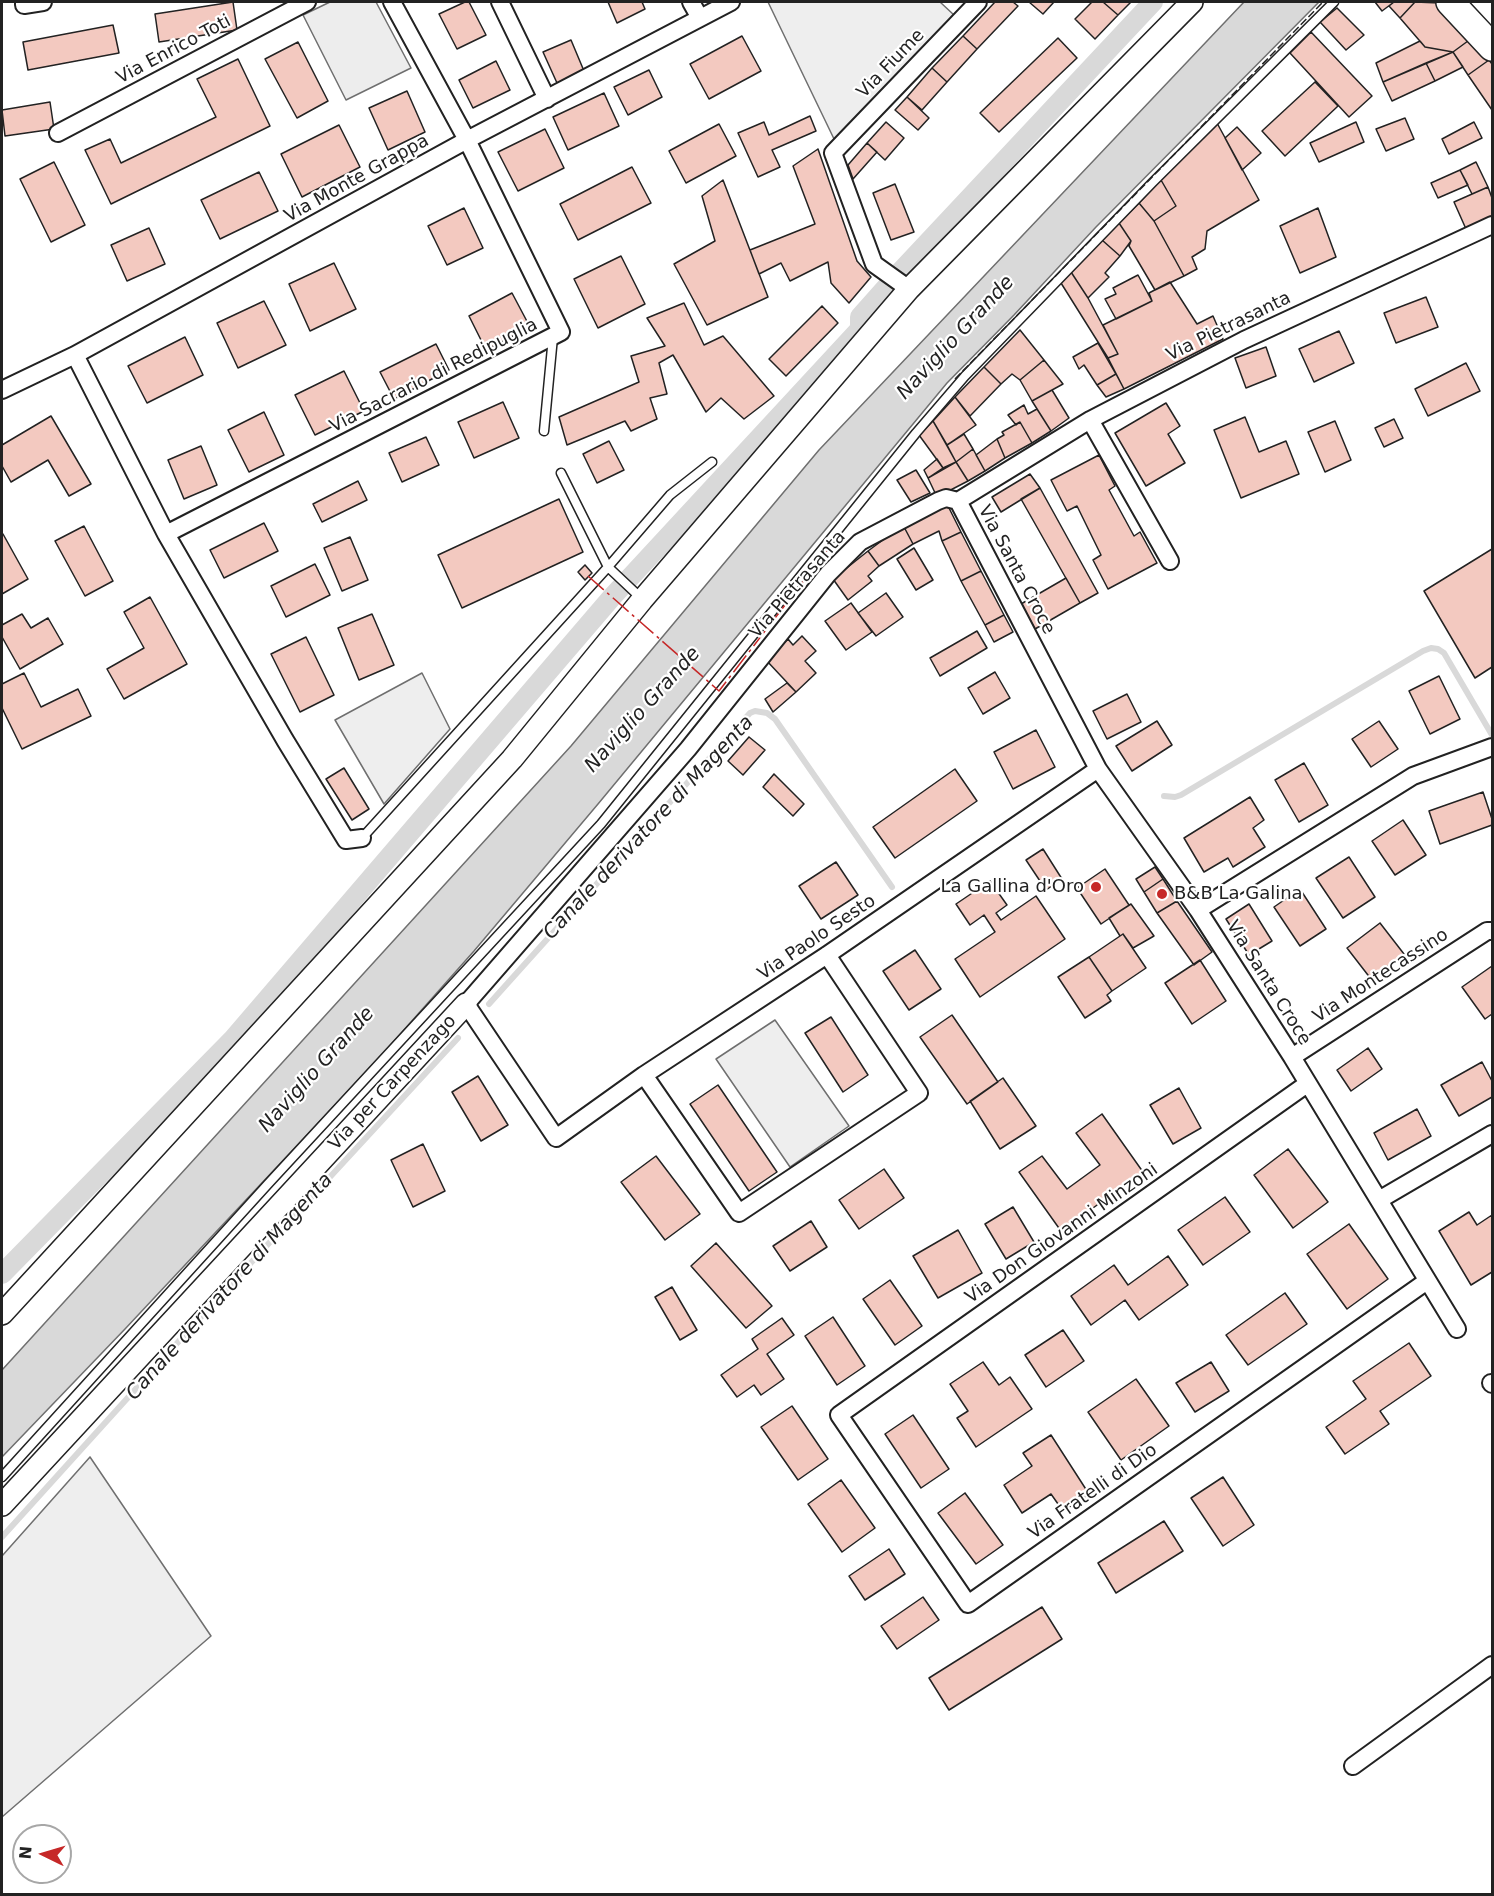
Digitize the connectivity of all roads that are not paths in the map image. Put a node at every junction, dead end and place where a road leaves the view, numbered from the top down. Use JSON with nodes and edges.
{"nodes":[{"id":1,"x":43,"y":2,"type":"edge"},
{"id":2,"x":308,"y":2,"type":"edge"},
{"id":3,"x":392,"y":2,"type":"edge"},
{"id":4,"x":500,"y":2,"type":"edge"},
{"id":5,"x":691,"y":2,"type":"edge"},
{"id":6,"x":731,"y":2,"type":"edge"},
{"id":7,"x":978,"y":2,"type":"edge"},
{"id":8,"x":1192,"y":2,"type":"edge"},
{"id":9,"x":1334,"y":2,"type":"edge"},
{"id":10,"x":1450,"y":2,"type":"edge"},
{"id":11,"x":24,"y":3,"type":"edge"},
{"id":12,"x":700,"y":18,"type":"junction"},
{"id":13,"x":1492,"y":47,"type":"edge"},
{"id":14,"x":547,"y":99,"type":"junction"},
{"id":15,"x":58,"y":133,"type":"dead end"},
{"id":16,"x":467,"y":141,"type":"junction"},
{"id":17,"x":1492,"y":225,"type":"edge"},
{"id":18,"x":900,"y":282,"type":"junction"},
{"id":19,"x":553,"y":337,"type":"junction"},
{"id":20,"x":75,"y":355,"type":"junction"},
{"id":21,"x":2,"y":390,"type":"edge"},
{"id":22,"x":1090,"y":420,"type":"junction"},
{"id":23,"x":544,"y":431,"type":"dead end"},
{"id":24,"x":712,"y":462,"type":"dead end"},
{"id":25,"x":561,"y":473,"type":"dead end"},
{"id":26,"x":958,"y":501,"type":"junction"},
{"id":27,"x":165,"y":534,"type":"junction"},
{"id":28,"x":1170,"y":561,"type":"dead end"},
{"id":29,"x":608,"y":567,"type":"junction"},
{"id":30,"x":642,"y":600,"type":"junction"},
{"id":31,"x":1492,"y":747,"type":"edge"},
{"id":32,"x":1098,"y":769,"type":"junction"},
{"id":33,"x":362,"y":838,"type":"joint"},
{"id":34,"x":1198,"y":910,"type":"junction"},
{"id":35,"x":1492,"y":931,"type":"edge"},
{"id":36,"x":827,"y":955,"type":"junction"},
{"id":37,"x":466,"y":1004,"type":"junction"},
{"id":38,"x":1292,"y":1057,"type":"junction"},
{"id":39,"x":644,"y":1075,"type":"junction"},
{"id":40,"x":1307,"y":1084,"type":"junction"},
{"id":41,"x":1492,"y":1134,"type":"edge"},
{"id":42,"x":1379,"y":1200,"type":"junction"},
{"id":43,"x":1427,"y":1281,"type":"junction"},
{"id":44,"x":2,"y":1314,"type":"edge"},
{"id":45,"x":1457,"y":1329,"type":"dead end"},
{"id":46,"x":839,"y":1415,"type":"joint"},
{"id":47,"x":2,"y":1477,"type":"edge"},
{"id":48,"x":2,"y":1505,"type":"edge"},
{"id":49,"x":1492,"y":1665,"type":"edge"},
{"id":50,"x":1353,"y":1766,"type":"dead end"}],
"edges":[{"from":1,"to":11,"type":"street"},
{"from":2,"to":15,"type":"street","name":"Via Enrico Toti"},
{"from":3,"to":16,"type":"street"},
{"from":4,"to":14,"type":"street"},
{"from":5,"to":12,"type":"street"},
{"from":6,"to":12,"type":"street","name":"Via Monte Grappa"},
{"from":7,"to":18,"type":"street","name":"Via Fiume"},
{"from":8,"to":18,"type":"street"},
{"from":9,"to":47,"type":"lane"},
{"from":10,"to":13,"type":"main road"},
{"from":12,"to":14,"type":"street","name":"Via Monte Grappa"},
{"from":14,"to":16,"type":"street","name":"Via Monte Grappa"},
{"from":16,"to":19,"type":"street","name":"Via Sacrario di Redipuglia"},
{"from":16,"to":20,"type":"street","name":"Via Monte Grappa"},
{"from":17,"to":22,"type":"street","name":"Via Pietrasanta"},
{"from":18,"to":30,"type":"street"},
{"from":19,"to":23,"type":"lane"},
{"from":19,"to":27,"type":"street","name":"Via Sacrario di Redipuglia"},
{"from":20,"to":21,"type":"street","name":"Via Monte Grappa"},
{"from":20,"to":27,"type":"street"},
{"from":22,"to":26,"type":"street","name":"Via Pietrasanta"},
{"from":22,"to":28,"type":"street"},
{"from":24,"to":29,"type":"lane"},
{"from":25,"to":29,"type":"lane"},
{"from":26,"to":32,"type":"street","name":"Via Santa Croce"},
{"from":26,"to":37,"type":"street","name":"Via Pietrasanta"},
{"from":27,"to":33,"type":"street"},
{"from":29,"to":30,"type":"lane"},
{"from":29,"to":33,"type":"lane"},
{"from":30,"to":44,"type":"street"},
{"from":31,"to":34,"type":"street"},
{"from":32,"to":34,"type":"street","name":"Via Santa Croce"},
{"from":32,"to":36,"type":"street","name":"Via Paolo Sesto"},
{"from":34,"to":38,"type":"street","name":"Via Santa Croce"},
{"from":35,"to":38,"type":"street","name":"Via Montecassino"},
{"from":36,"to":39,"type":"street","name":"Via Paolo Sesto"},
{"from":36,"to":39,"type":"street"},
{"from":37,"to":39,"type":"street","name":"Via Paolo Sesto"},
{"from":37,"to":48,"type":"street","name":"Via per Carpenzago"},
{"from":38,"to":40,"type":"street","name":"Via Santa Croce"},
{"from":40,"to":42,"type":"street","name":"Via Santa Croce"},
{"from":40,"to":46,"type":"street","name":"Via Don Giovanni Minzoni"},
{"from":41,"to":42,"type":"street"},
{"from":42,"to":43,"type":"street","name":"Via Santa Croce"},
{"from":43,"to":45,"type":"street","name":"Via Santa Croce"},
{"from":43,"to":46,"type":"street","name":"Via Fratelli di Dio"},
{"from":49,"to":50,"type":"street"}]}
